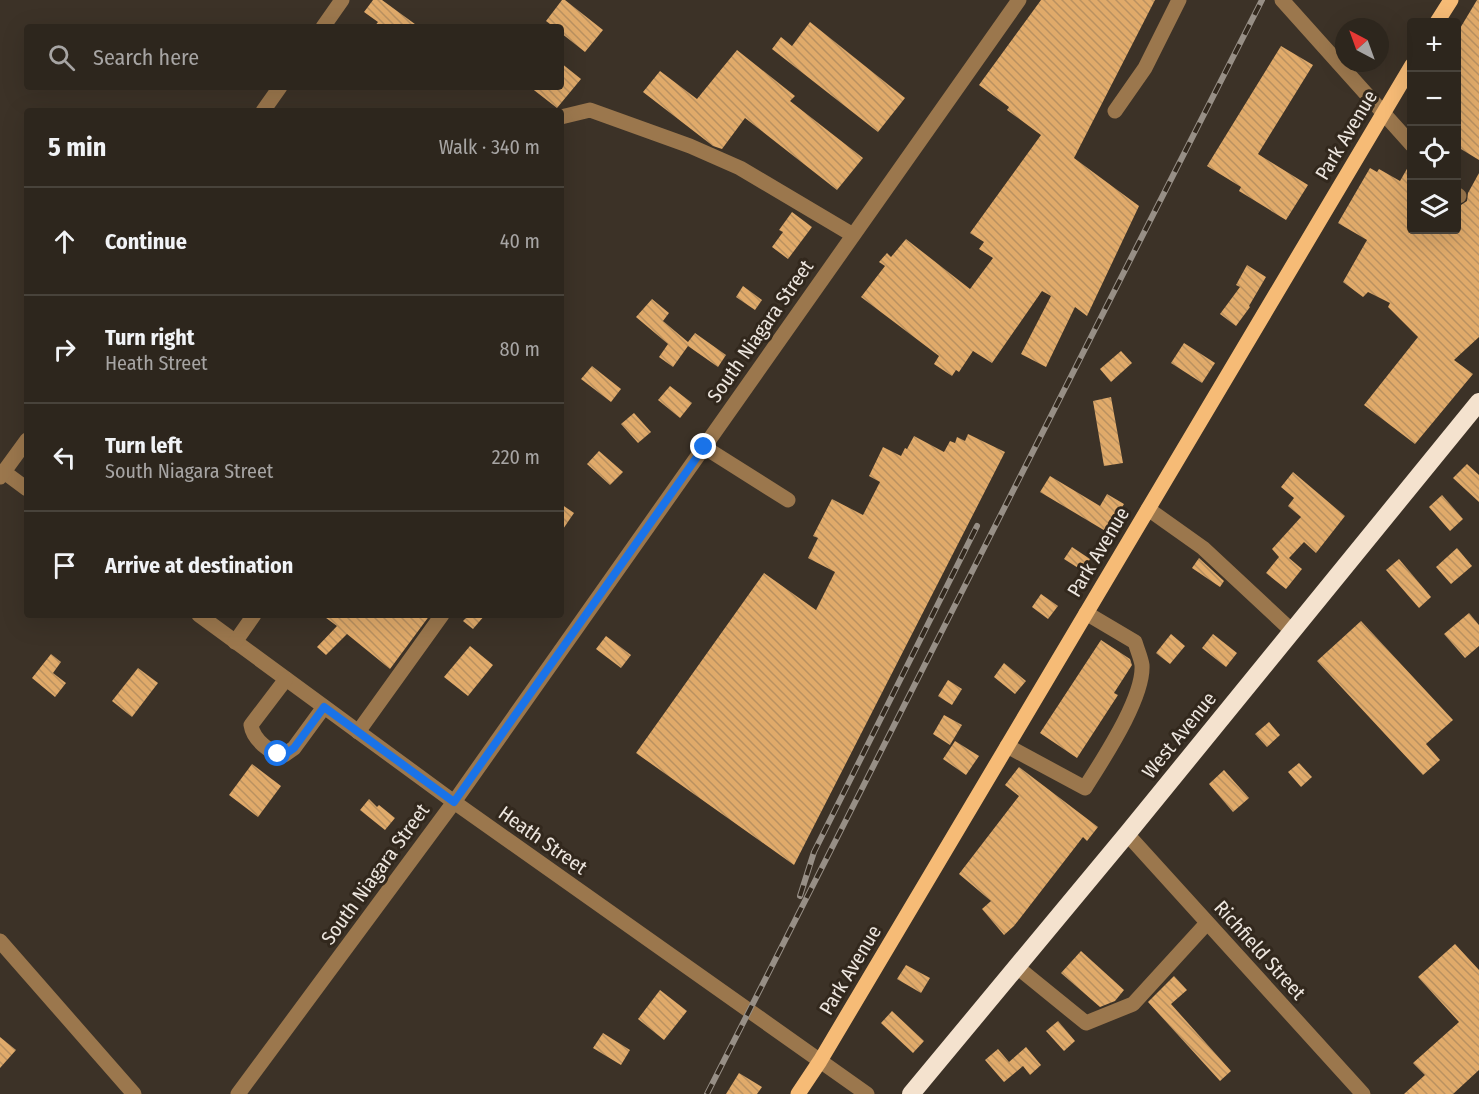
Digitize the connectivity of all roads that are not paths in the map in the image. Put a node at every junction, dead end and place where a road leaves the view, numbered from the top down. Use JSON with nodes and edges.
{"nodes":[{"id":1,"x":342,"y":0,"type":"edge"},
{"id":2,"x":1019,"y":0,"type":"edge"},
{"id":3,"x":1179,"y":0,"type":"edge"},
{"id":4,"x":1282,"y":0,"type":"edge"},
{"id":5,"x":1451,"y":0,"type":"edge"},
{"id":6,"x":1440,"y":18,"type":"edge"},
{"id":7,"x":325,"y":24,"type":"edge"},
{"id":8,"x":1408,"y":72,"type":"edge"},
{"id":9,"x":278,"y":90,"type":"edge"},
{"id":10,"x":265,"y":108,"type":"edge"},
{"id":11,"x":1115,"y":111,"type":"dead end"},
{"id":12,"x":1383,"y":114,"type":"junction"},
{"id":13,"x":564,"y":116,"type":"edge"},
{"id":14,"x":1407,"y":140,"type":"edge"},
{"id":15,"x":853,"y":235,"type":"junction"},
{"id":16,"x":1479,"y":402,"type":"edge"},
{"id":17,"x":24,"y":444,"type":"edge"},
{"id":18,"x":704,"y":447,"type":"junction"},
{"id":19,"x":2,"y":475,"type":"edge"},
{"id":20,"x":24,"y":487,"type":"edge"},
{"id":21,"x":788,"y":500,"type":"dead end"},
{"id":22,"x":1148,"y":509,"type":"junction"},
{"id":23,"x":1086,"y":613,"type":"junction"},
{"id":24,"x":203,"y":618,"type":"edge"},
{"id":25,"x":252,"y":618,"type":"edge"},
{"id":26,"x":439,"y":618,"type":"edge"},
{"id":27,"x":1293,"y":631,"type":"junction"},
{"id":28,"x":235,"y":642,"type":"junction"},
{"id":29,"x":286,"y":679,"type":"junction"},
{"id":30,"x":324,"y":707,"type":"junction"},
{"id":31,"x":358,"y":732,"type":"junction"},
{"id":32,"x":1007,"y":746,"type":"junction"},
{"id":33,"x":454,"y":802,"type":"junction"},
{"id":34,"x":1127,"y":834,"type":"junction"},
{"id":35,"x":1208,"y":923,"type":"junction"},
{"id":36,"x":0,"y":941,"type":"edge"},
{"id":37,"x":1017,"y":967,"type":"junction"},
{"id":38,"x":820,"y":1061,"type":"junction"},
{"id":39,"x":134,"y":1094,"type":"edge"},
{"id":40,"x":238,"y":1094,"type":"edge"},
{"id":41,"x":798,"y":1094,"type":"edge"},
{"id":42,"x":804,"y":1094,"type":"edge"},
{"id":43,"x":867,"y":1094,"type":"edge"},
{"id":44,"x":912,"y":1094,"type":"edge"},
{"id":45,"x":1363,"y":1094,"type":"edge"}],
"edges":[{"from":1,"to":7,"type":"street"},
{"from":2,"to":15,"type":"street","name":"South Niagara Street"},
{"from":3,"to":11,"type":"street"},
{"from":4,"to":12,"type":"street"},
{"from":5,"to":6,"type":"main road"},
{"from":8,"to":12,"type":"main road","name":"Park Avenue"},
{"from":9,"to":10,"type":"street"},
{"from":12,"to":14,"type":"street"},
{"from":12,"to":22,"type":"main road","name":"Park Avenue"},
{"from":13,"to":15,"type":"street"},
{"from":15,"to":18,"type":"street","name":"South Niagara Street"},
{"from":16,"to":27,"type":"highway","name":"West Avenue"},
{"from":17,"to":19,"type":"street"},
{"from":18,"to":21,"type":"street"},
{"from":18,"to":33,"type":"street","name":"South Niagara Street"},
{"from":19,"to":20,"type":"street"},
{"from":22,"to":23,"type":"main road","name":"Park Avenue"},
{"from":22,"to":27,"type":"street"},
{"from":23,"to":32,"type":"main road","name":"Park Avenue"},
{"from":23,"to":32,"type":"street"},
{"from":24,"to":28,"type":"street","name":"Heath Street"},
{"from":25,"to":28,"type":"street"},
{"from":26,"to":31,"type":"street"},
{"from":27,"to":34,"type":"highway","name":"West Avenue"},
{"from":28,"to":29,"type":"street","name":"Heath Street"},
{"from":29,"to":30,"type":"street","name":"Heath Street"},
{"from":29,"to":30,"type":"street"},
{"from":30,"to":31,"type":"street","name":"Heath Street"},
{"from":31,"to":33,"type":"street","name":"Heath Street"},
{"from":32,"to":38,"type":"main road","name":"Park Avenue"},
{"from":33,"to":38,"type":"street","name":"Heath Street"},
{"from":33,"to":40,"type":"street","name":"South Niagara Street"},
{"from":34,"to":35,"type":"street","name":"Richfield Street"},
{"from":34,"to":37,"type":"highway","name":"West Avenue"},
{"from":35,"to":37,"type":"street"},
{"from":35,"to":45,"type":"street","name":"Richfield Street"},
{"from":36,"to":39,"type":"street"},
{"from":37,"to":44,"type":"highway","name":"West Avenue"},
{"from":38,"to":41,"type":"main road","name":"Park Avenue"},
{"from":38,"to":42,"type":"main road","name":"Park Avenue"},
{"from":38,"to":43,"type":"street","name":"Heath Street"}]}
